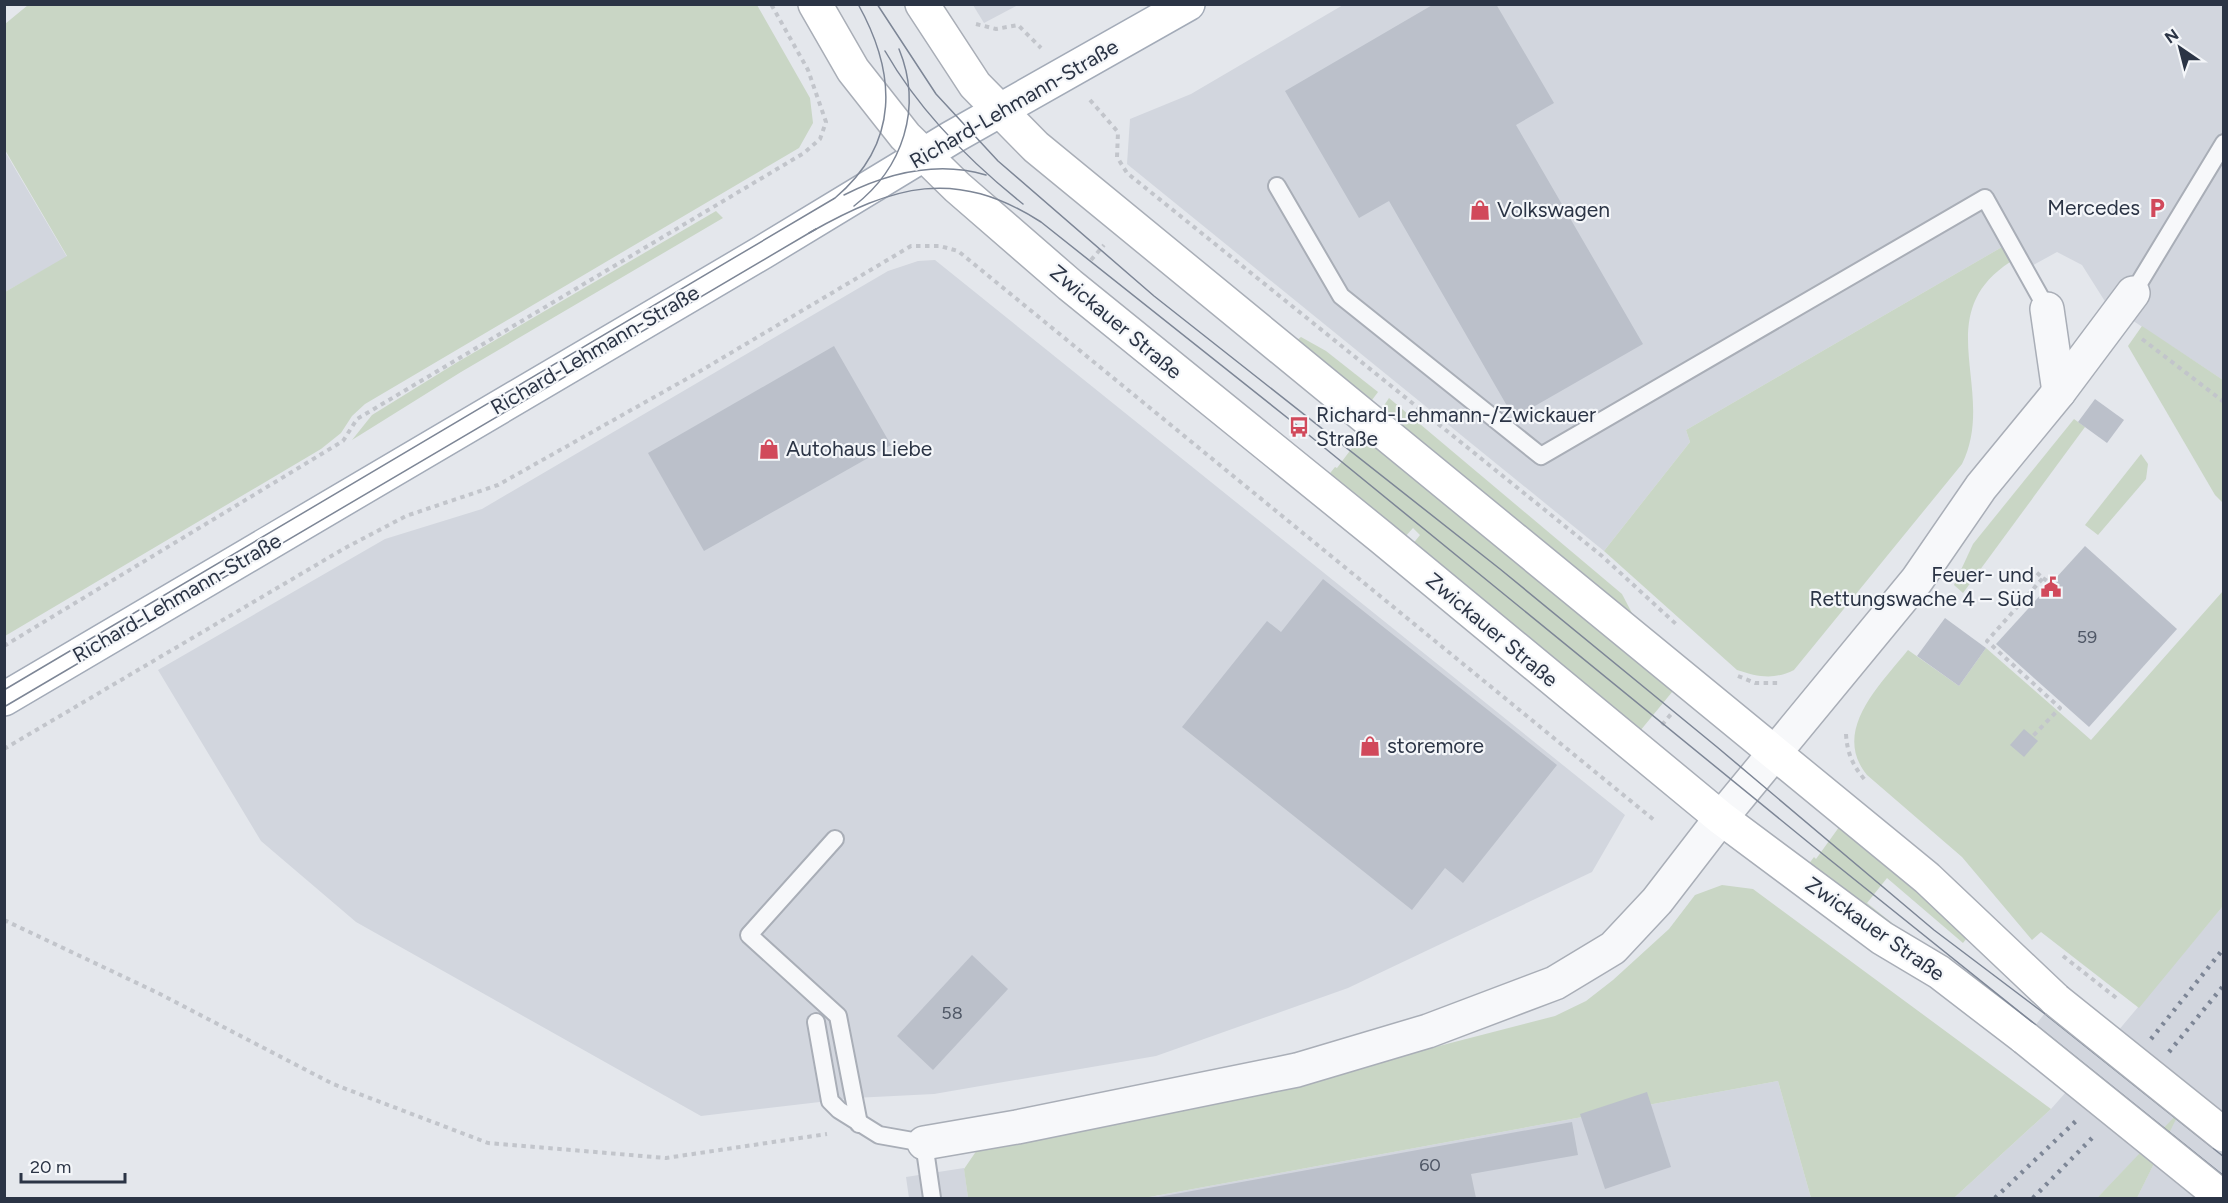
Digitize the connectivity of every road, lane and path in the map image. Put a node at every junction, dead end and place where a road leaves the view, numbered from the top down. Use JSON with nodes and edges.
{"nodes":[{"id":1,"x":771,"y":4,"type":"edge"},
{"id":2,"x":815,"y":4,"type":"edge"},
{"id":3,"x":922,"y":4,"type":"edge"},
{"id":4,"x":1188,"y":4,"type":"edge"},
{"id":5,"x":971,"y":15,"type":"dead end"},
{"id":6,"x":1025,"y":31,"type":"dead end"},
{"id":7,"x":998,"y":111,"type":"junction"},
{"id":8,"x":1111,"y":122,"type":"dead end"},
{"id":9,"x":2223,"y":143,"type":"edge"},
{"id":10,"x":923,"y":156,"type":"junction"},
{"id":11,"x":1277,"y":186,"type":"dead end"},
{"id":12,"x":1109,"y":239,"type":"dead end"},
{"id":13,"x":1086,"y":266,"type":"dead end"},
{"id":14,"x":2124,"y":305,"type":"junction"},
{"id":15,"x":2047,"y":309,"type":"joint"},
{"id":16,"x":2059,"y":392,"type":"junction"},
{"id":17,"x":2223,"y":402,"type":"edge"},
{"id":18,"x":2030,"y":567,"type":"dead end"},
{"id":19,"x":2043,"y":578,"type":"junction"},
{"id":20,"x":2051,"y":584,"type":"dead end"},
{"id":21,"x":1680,"y":628,"type":"dead end"},
{"id":22,"x":4,"y":646,"type":"edge"},
{"id":23,"x":1734,"y":674,"type":"dead end"},
{"id":24,"x":1781,"y":683,"type":"dead end"},
{"id":25,"x":4,"y":699,"type":"edge"},
{"id":26,"x":1673,"y":711,"type":"dead end"},
{"id":27,"x":1659,"y":729,"type":"dead end"},
{"id":28,"x":2032,"y":737,"type":"dead end"},
{"id":29,"x":4,"y":749,"type":"edge"},
{"id":30,"x":1776,"y":752,"type":"junction"},
{"id":31,"x":1721,"y":818,"type":"junction"},
{"id":32,"x":1654,"y":820,"type":"dead end"},
{"id":33,"x":836,"y":839,"type":"dead end"},
{"id":34,"x":4,"y":920,"type":"edge"},
{"id":35,"x":2058,"y":952,"type":"dead end"},
{"id":36,"x":2119,"y":1000,"type":"dead end"},
{"id":37,"x":816,"y":1022,"type":"dead end"},
{"id":38,"x":859,"y":1124,"type":"junction"},
{"id":39,"x":2223,"y":1135,"type":"edge"},
{"id":40,"x":924,"y":1143,"type":"junction"},
{"id":41,"x":932,"y":1198,"type":"edge"},
{"id":42,"x":2223,"y":1198,"type":"edge"}],
"edges":[{"from":1,"to":22,"type":"path"},
{"from":2,"to":10,"type":"main road","name":"Zwickauer Straße"},
{"from":3,"to":7,"type":"main road"},
{"from":4,"to":7,"type":"main road","name":"Richard-Lehmann-Straße"},
{"from":5,"to":6,"type":"path"},
{"from":7,"to":10,"type":"main road","name":"Richard-Lehmann-Straße"},
{"from":7,"to":30,"type":"main road"},
{"from":8,"to":21,"type":"path"},
{"from":9,"to":14,"type":"lane"},
{"from":10,"to":25,"type":"main road","name":"Richard-Lehmann-Straße"},
{"from":10,"to":31,"type":"main road","name":"Zwickauer Straße"},
{"from":11,"to":15,"type":"lane"},
{"from":12,"to":13,"type":"path"},
{"from":14,"to":16,"type":"street"},
{"from":14,"to":17,"type":"path"},
{"from":15,"to":16,"type":"street"},
{"from":16,"to":30,"type":"street"},
{"from":18,"to":19,"type":"path"},
{"from":19,"to":20,"type":"path"},
{"from":19,"to":28,"type":"path"},
{"from":23,"to":24,"type":"path"},
{"from":26,"to":27,"type":"path"},
{"from":29,"to":32,"type":"path"},
{"from":30,"to":31,"type":"street"},
{"from":30,"to":39,"type":"main road","bridge":true},
{"from":31,"to":40,"type":"street"},
{"from":31,"to":42,"type":"main road","name":"Zwickauer Straße","bridge":true},
{"from":33,"to":38,"type":"lane"},
{"from":34,"to":38,"type":"path"},
{"from":35,"to":36,"type":"path"},
{"from":37,"to":38,"type":"lane"},
{"from":38,"to":40,"type":"lane"},
{"from":40,"to":41,"type":"lane"}]}
